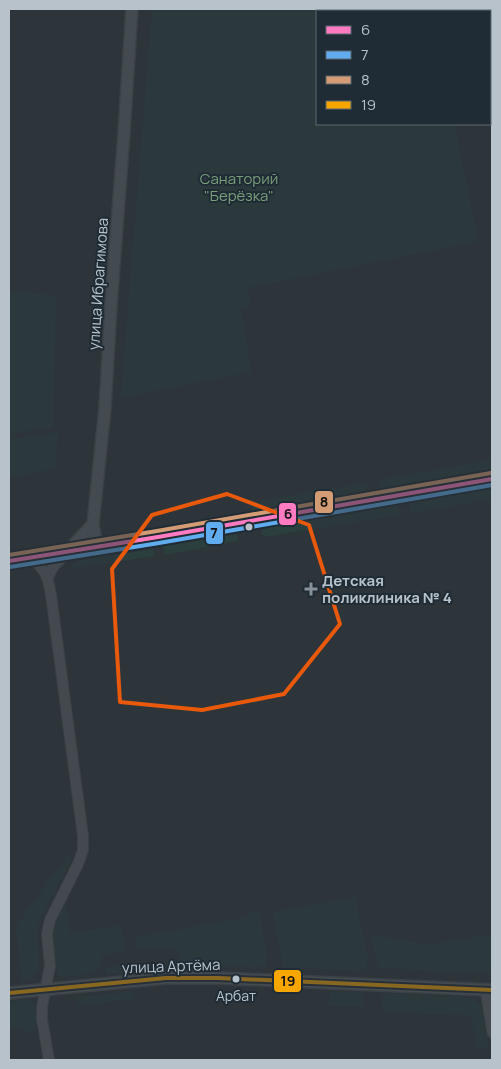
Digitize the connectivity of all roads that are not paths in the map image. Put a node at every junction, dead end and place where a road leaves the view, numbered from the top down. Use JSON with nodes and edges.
{"nodes":[{"id":1,"x":132,"y":9,"type":"edge"},
{"id":2,"x":492,"y":479,"type":"edge"},
{"id":3,"x":93,"y":524,"type":"junction"},
{"id":4,"x":97,"y":547,"type":"junction"},
{"id":5,"x":67,"y":552,"type":"junction"},
{"id":6,"x":31,"y":558,"type":"junction"},
{"id":7,"x":9,"y":561,"type":"edge"},
{"id":8,"x":48,"y":577,"type":"junction"},
{"id":9,"x":46,"y":989,"type":"junction"},
{"id":10,"x":489,"y":990,"type":"edge"},
{"id":11,"x":9,"y":993,"type":"edge"},
{"id":12,"x":492,"y":1033,"type":"edge"},
{"id":13,"x":49,"y":1060,"type":"edge"}],
"edges":[{"from":1,"to":3,"type":"main road","name":"улица Ибрагимова"},
{"from":2,"to":4,"type":"main road"},
{"from":3,"to":4,"type":"main road","name":"улица Ибрагимова"},
{"from":3,"to":5,"type":"main road"},
{"from":4,"to":5,"type":"main road"},
{"from":5,"to":6,"type":"main road"},
{"from":5,"to":8,"type":"street"},
{"from":6,"to":7,"type":"main road"},
{"from":6,"to":8,"type":"street"},
{"from":8,"to":9,"type":"street"},
{"from":9,"to":10,"type":"main road","name":"улица Артёма"},
{"from":9,"to":11,"type":"main road","name":"улица Артёма"},
{"from":9,"to":13,"type":"street"},
{"from":10,"to":12,"type":"street","name":"улица Артёма"}]}
